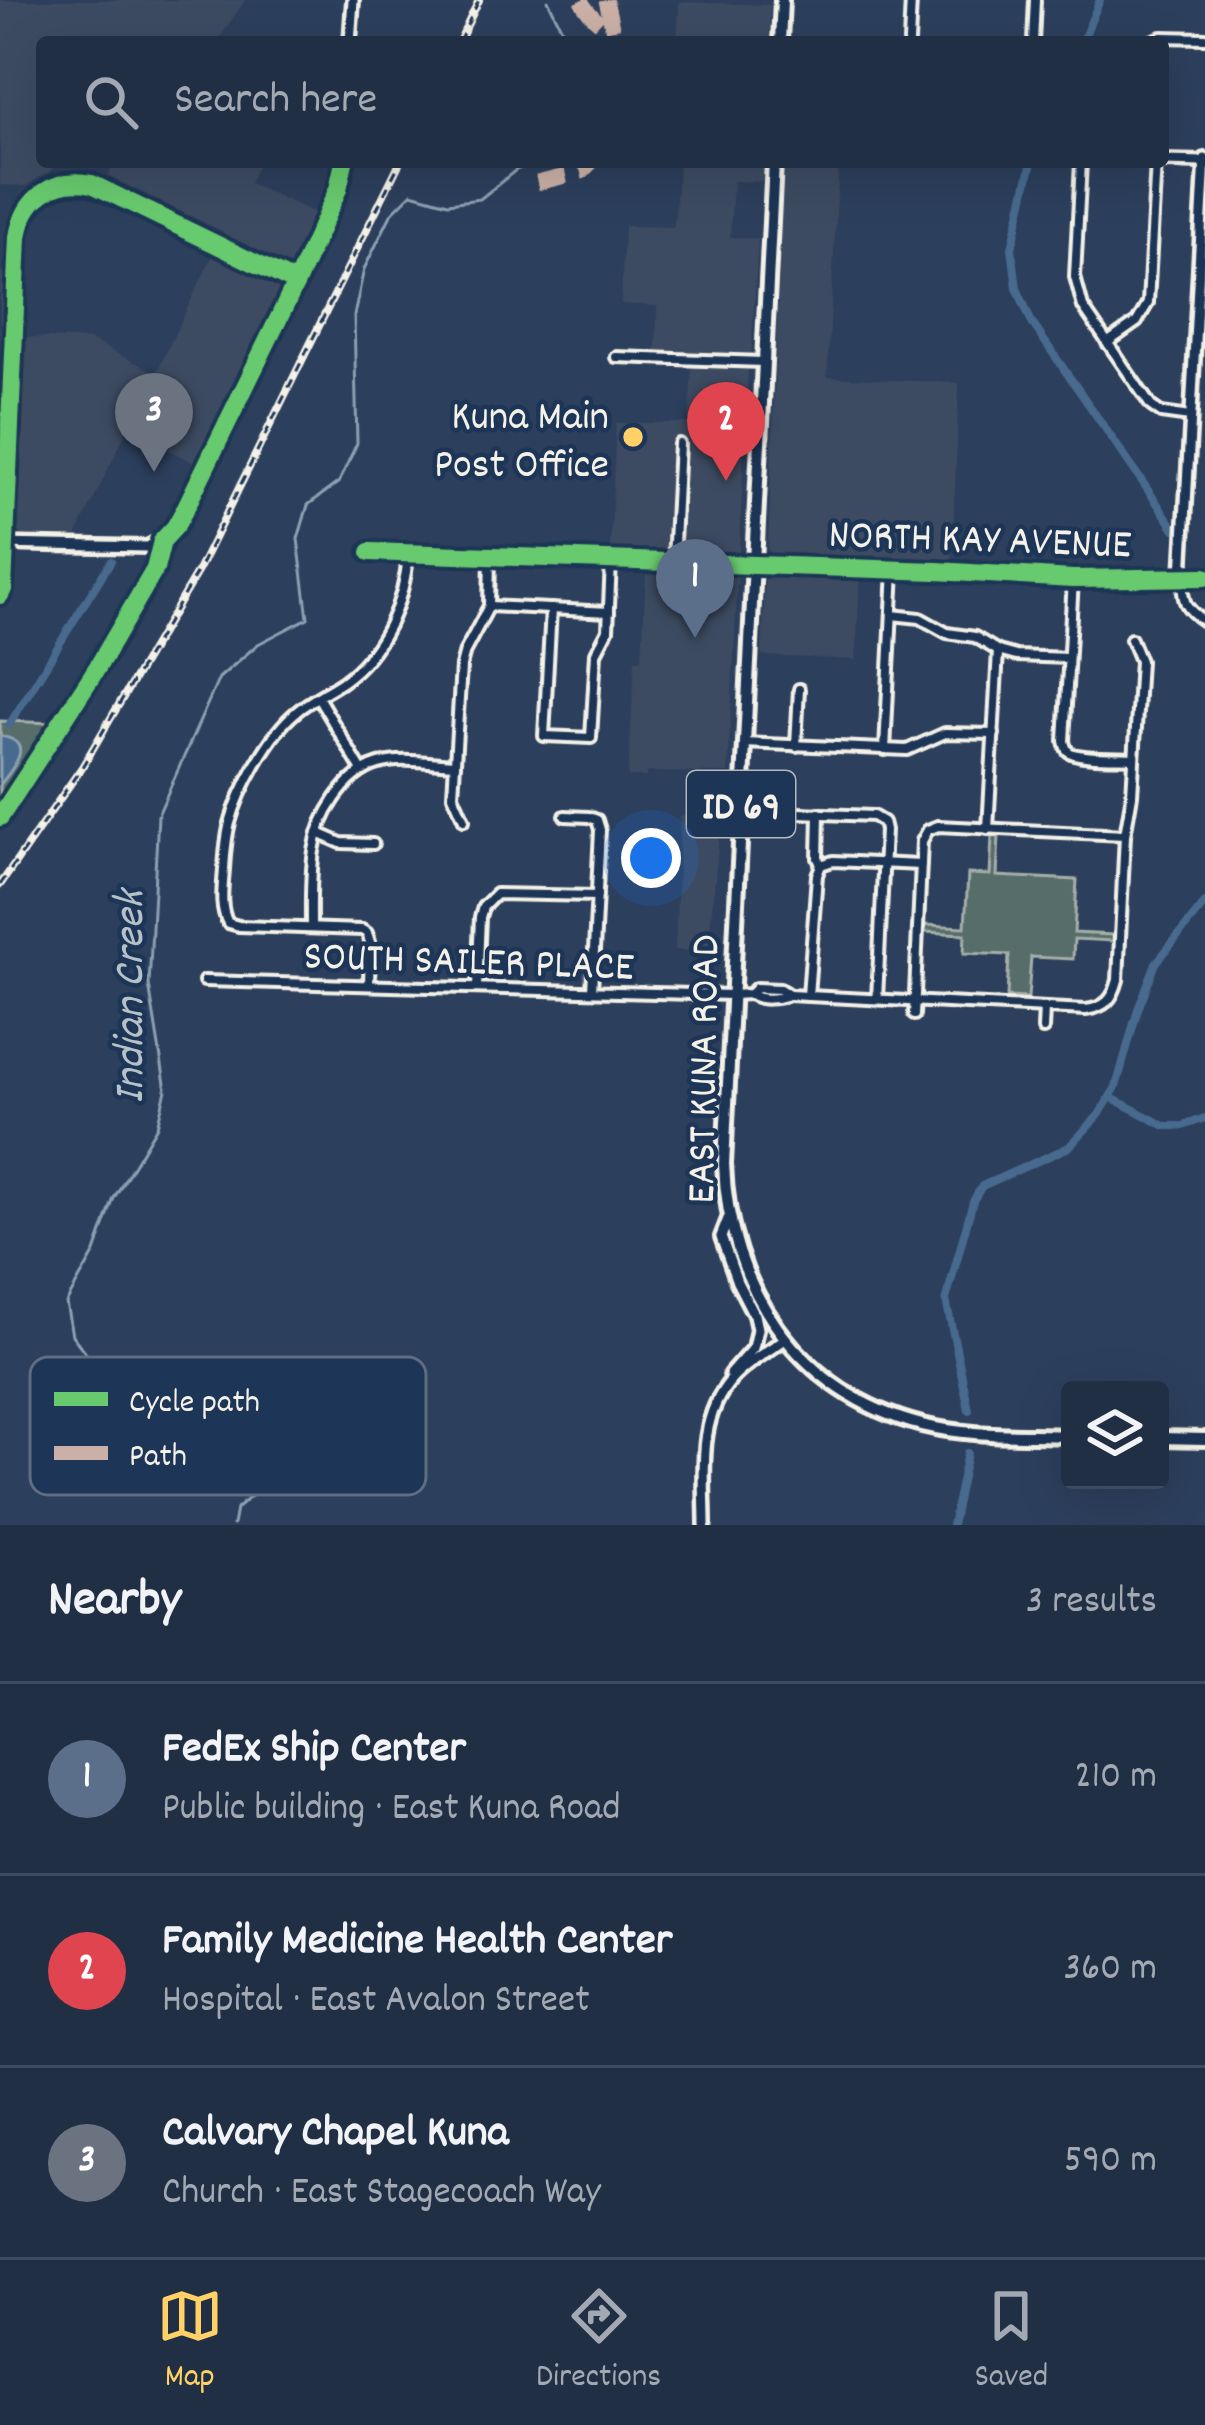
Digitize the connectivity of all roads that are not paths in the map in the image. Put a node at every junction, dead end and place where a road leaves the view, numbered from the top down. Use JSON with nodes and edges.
{"nodes":[{"id":1,"x":352,"y":0,"type":"edge"},
{"id":2,"x":782,"y":0,"type":"edge"},
{"id":3,"x":911,"y":0,"type":"edge"},
{"id":4,"x":1035,"y":0,"type":"edge"},
{"id":5,"x":350,"y":36,"type":"edge"},
{"id":6,"x":780,"y":36,"type":"edge"},
{"id":7,"x":909,"y":36,"type":"edge"},
{"id":8,"x":1033,"y":36,"type":"edge"},
{"id":9,"x":1169,"y":37,"type":"edge"},
{"id":10,"x":1205,"y":38,"type":"edge"},
{"id":11,"x":1169,"y":161,"type":"edge"},
{"id":12,"x":1205,"y":161,"type":"edge"},
{"id":13,"x":343,"y":168,"type":"edge"},
{"id":14,"x":774,"y":168,"type":"edge"},
{"id":15,"x":1081,"y":168,"type":"edge"},
{"id":16,"x":1158,"y":168,"type":"edge"},
{"id":17,"x":296,"y":283,"type":"junction"},
{"id":18,"x":1201,"y":299,"type":"edge"},
{"id":19,"x":1107,"y":343,"type":"junction"},
{"id":20,"x":616,"y":357,"type":"dead end"},
{"id":21,"x":764,"y":362,"type":"junction"},
{"id":22,"x":1190,"y":417,"type":"junction"},
{"id":23,"x":679,"y":444,"type":"dead end"},
{"id":24,"x":162,"y":541,"type":"junction"},
{"id":25,"x":2,"y":544,"type":"edge"},
{"id":26,"x":370,"y":552,"type":"dead end"},
{"id":27,"x":408,"y":554,"type":"junction"},
{"id":28,"x":490,"y":557,"type":"junction"},
{"id":29,"x":611,"y":561,"type":"junction"},
{"id":30,"x":673,"y":563,"type":"junction"},
{"id":31,"x":753,"y":567,"type":"junction"},
{"id":32,"x":894,"y":569,"type":"junction"},
{"id":33,"x":1182,"y":576,"type":"junction"},
{"id":34,"x":1201,"y":577,"type":"edge"},
{"id":35,"x":1073,"y":578,"type":"junction"},
{"id":36,"x":0,"y":595,"type":"edge"},
{"id":37,"x":489,"y":606,"type":"junction"},
{"id":38,"x":551,"y":609,"type":"junction"},
{"id":39,"x":609,"y":612,"type":"junction"},
{"id":40,"x":892,"y":615,"type":"junction"},
{"id":41,"x":1205,"y":622,"type":"edge"},
{"id":42,"x":1131,"y":639,"type":"dead end"},
{"id":43,"x":998,"y":651,"type":"junction"},
{"id":44,"x":1069,"y":658,"type":"junction"},
{"id":45,"x":799,"y":689,"type":"dead end"},
{"id":46,"x":318,"y":697,"type":"junction"},
{"id":47,"x":994,"y":734,"type":"junction"},
{"id":48,"x":745,"y":743,"type":"junction"},
{"id":49,"x":796,"y":746,"type":"junction"},
{"id":50,"x":885,"y":750,"type":"junction"},
{"id":51,"x":1134,"y":758,"type":"junction"},
{"id":52,"x":455,"y":764,"type":"junction"},
{"id":53,"x":362,"y":771,"type":"junction"},
{"id":54,"x":774,"y":812,"type":"dead end"},
{"id":55,"x":819,"y":813,"type":"junction"},
{"id":56,"x":565,"y":815,"type":"dead end"},
{"id":57,"x":0,"y":817,"type":"edge"},
{"id":58,"x":464,"y":820,"type":"dead end"},
{"id":59,"x":988,"y":829,"type":"junction"},
{"id":60,"x":318,"y":833,"type":"junction"},
{"id":61,"x":1125,"y":836,"type":"junction"},
{"id":62,"x":373,"y":844,"type":"dead end"},
{"id":63,"x":884,"y":864,"type":"junction"},
{"id":64,"x":821,"y":865,"type":"junction"},
{"id":65,"x":921,"y":866,"type":"junction"},
{"id":66,"x":597,"y":896,"type":"junction"},
{"id":67,"x":310,"y":927,"type":"junction"},
{"id":68,"x":204,"y":982,"type":"dead end"},
{"id":69,"x":369,"y":985,"type":"junction"},
{"id":70,"x":477,"y":987,"type":"junction"},
{"id":71,"x":592,"y":991,"type":"junction"},
{"id":72,"x":732,"y":995,"type":"junction"},
{"id":73,"x":808,"y":996,"type":"junction"},
{"id":74,"x":877,"y":999,"type":"junction"},
{"id":75,"x":914,"y":1001,"type":"junction"},
{"id":76,"x":1044,"y":1008,"type":"junction"},
{"id":77,"x":914,"y":1015,"type":"dead end"},
{"id":78,"x":1042,"y":1029,"type":"dead end"},
{"id":79,"x":728,"y":1219,"type":"junction"},
{"id":80,"x":785,"y":1339,"type":"junction"},
{"id":81,"x":730,"y":1380,"type":"junction"},
{"id":82,"x":1061,"y":1436,"type":"edge"},
{"id":83,"x":1169,"y":1438,"type":"edge"},
{"id":84,"x":1205,"y":1439,"type":"edge"},
{"id":85,"x":705,"y":1525,"type":"edge"}],
"edges":[{"from":1,"to":5,"type":"street"},
{"from":2,"to":6,"type":"main road"},
{"from":3,"to":7,"type":"street"},
{"from":4,"to":8,"type":"street"},
{"from":9,"to":10,"type":"street"},
{"from":11,"to":12,"type":"street"},
{"from":12,"to":18,"type":"street"},
{"from":13,"to":17,"type":"street"},
{"from":14,"to":21,"type":"main road","number":"ID 69"},
{"from":15,"to":19,"type":"street"},
{"from":16,"to":19,"type":"street"},
{"from":17,"to":24,"type":"street"},
{"from":17,"to":25,"type":"street"},
{"from":18,"to":22,"type":"street"},
{"from":19,"to":22,"type":"street"},
{"from":20,"to":21,"type":"street"},
{"from":21,"to":31,"type":"main road","number":"ID 69"},
{"from":22,"to":33,"type":"street"},
{"from":23,"to":30,"type":"street"},
{"from":24,"to":25,"type":"street"},
{"from":24,"to":57,"type":"street"},
{"from":25,"to":36,"type":"street"},
{"from":26,"to":27,"type":"street","name":"NORTH KAY AVENUE"},
{"from":27,"to":28,"type":"street","name":"NORTH KAY AVENUE"},
{"from":27,"to":46,"type":"street"},
{"from":28,"to":29,"type":"street","name":"NORTH KAY AVENUE"},
{"from":28,"to":37,"type":"street"},
{"from":29,"to":30,"type":"street","name":"NORTH KAY AVENUE"},
{"from":29,"to":39,"type":"street"},
{"from":30,"to":31,"type":"street","name":"NORTH KAY AVENUE"},
{"from":31,"to":32,"type":"street","name":"NORTH KAY AVENUE"},
{"from":31,"to":48,"type":"main road","name":"EAST KUNA ROAD","number":"ID 69"},
{"from":32,"to":35,"type":"street","name":"NORTH KAY AVENUE"},
{"from":32,"to":40,"type":"street"},
{"from":33,"to":34,"type":"street","name":"NORTH KAY AVENUE"},
{"from":33,"to":35,"type":"street","name":"NORTH KAY AVENUE"},
{"from":33,"to":41,"type":"street"},
{"from":35,"to":44,"type":"street"},
{"from":37,"to":38,"type":"street"},
{"from":37,"to":52,"type":"street"},
{"from":38,"to":39,"type":"street"},
{"from":38,"to":39,"type":"street"},
{"from":40,"to":43,"type":"street"},
{"from":40,"to":50,"type":"street"},
{"from":42,"to":51,"type":"street"},
{"from":43,"to":44,"type":"street"},
{"from":43,"to":47,"type":"street"},
{"from":44,"to":51,"type":"street"},
{"from":45,"to":49,"type":"street"},
{"from":46,"to":53,"type":"street"},
{"from":46,"to":67,"type":"street"},
{"from":47,"to":50,"type":"street"},
{"from":47,"to":59,"type":"street"},
{"from":48,"to":49,"type":"street"},
{"from":48,"to":72,"type":"main road","name":"EAST KUNA ROAD","number":"ID 69"},
{"from":49,"to":50,"type":"street"},
{"from":51,"to":61,"type":"street"},
{"from":52,"to":53,"type":"street"},
{"from":52,"to":58,"type":"street"},
{"from":53,"to":60,"type":"street"},
{"from":54,"to":55,"type":"street"},
{"from":55,"to":63,"type":"street"},
{"from":55,"to":64,"type":"street"},
{"from":56,"to":66,"type":"street"},
{"from":59,"to":61,"type":"street"},
{"from":59,"to":65,"type":"street"},
{"from":60,"to":62,"type":"street"},
{"from":60,"to":67,"type":"street"},
{"from":61,"to":76,"type":"street","name":"SOUTH SAILER PLACE"},
{"from":63,"to":64,"type":"street"},
{"from":63,"to":65,"type":"street"},
{"from":63,"to":74,"type":"street"},
{"from":64,"to":73,"type":"street"},
{"from":65,"to":75,"type":"street"},
{"from":66,"to":70,"type":"street"},
{"from":66,"to":71,"type":"street"},
{"from":67,"to":69,"type":"street"},
{"from":68,"to":69,"type":"street","name":"SOUTH SAILER PLACE"},
{"from":69,"to":70,"type":"street","name":"SOUTH SAILER PLACE"},
{"from":70,"to":71,"type":"street","name":"SOUTH SAILER PLACE"},
{"from":71,"to":72,"type":"street","name":"SOUTH SAILER PLACE"},
{"from":72,"to":73,"type":"street","name":"SOUTH SAILER PLACE"},
{"from":72,"to":79,"type":"main road","name":"EAST KUNA ROAD","number":"ID 69"},
{"from":73,"to":74,"type":"street","name":"SOUTH SAILER PLACE"},
{"from":74,"to":75,"type":"street","name":"SOUTH SAILER PLACE"},
{"from":75,"to":76,"type":"street","name":"SOUTH SAILER PLACE"},
{"from":75,"to":77,"type":"street"},
{"from":76,"to":78,"type":"street"},
{"from":79,"to":80,"type":"main road","name":"EAST KUNA ROAD","number":"ID 69"},
{"from":79,"to":81,"type":"street"},
{"from":80,"to":81,"type":"street"},
{"from":80,"to":82,"type":"main road","number":"ID 69"},
{"from":81,"to":85,"type":"street"},
{"from":83,"to":84,"type":"main road"}]}
